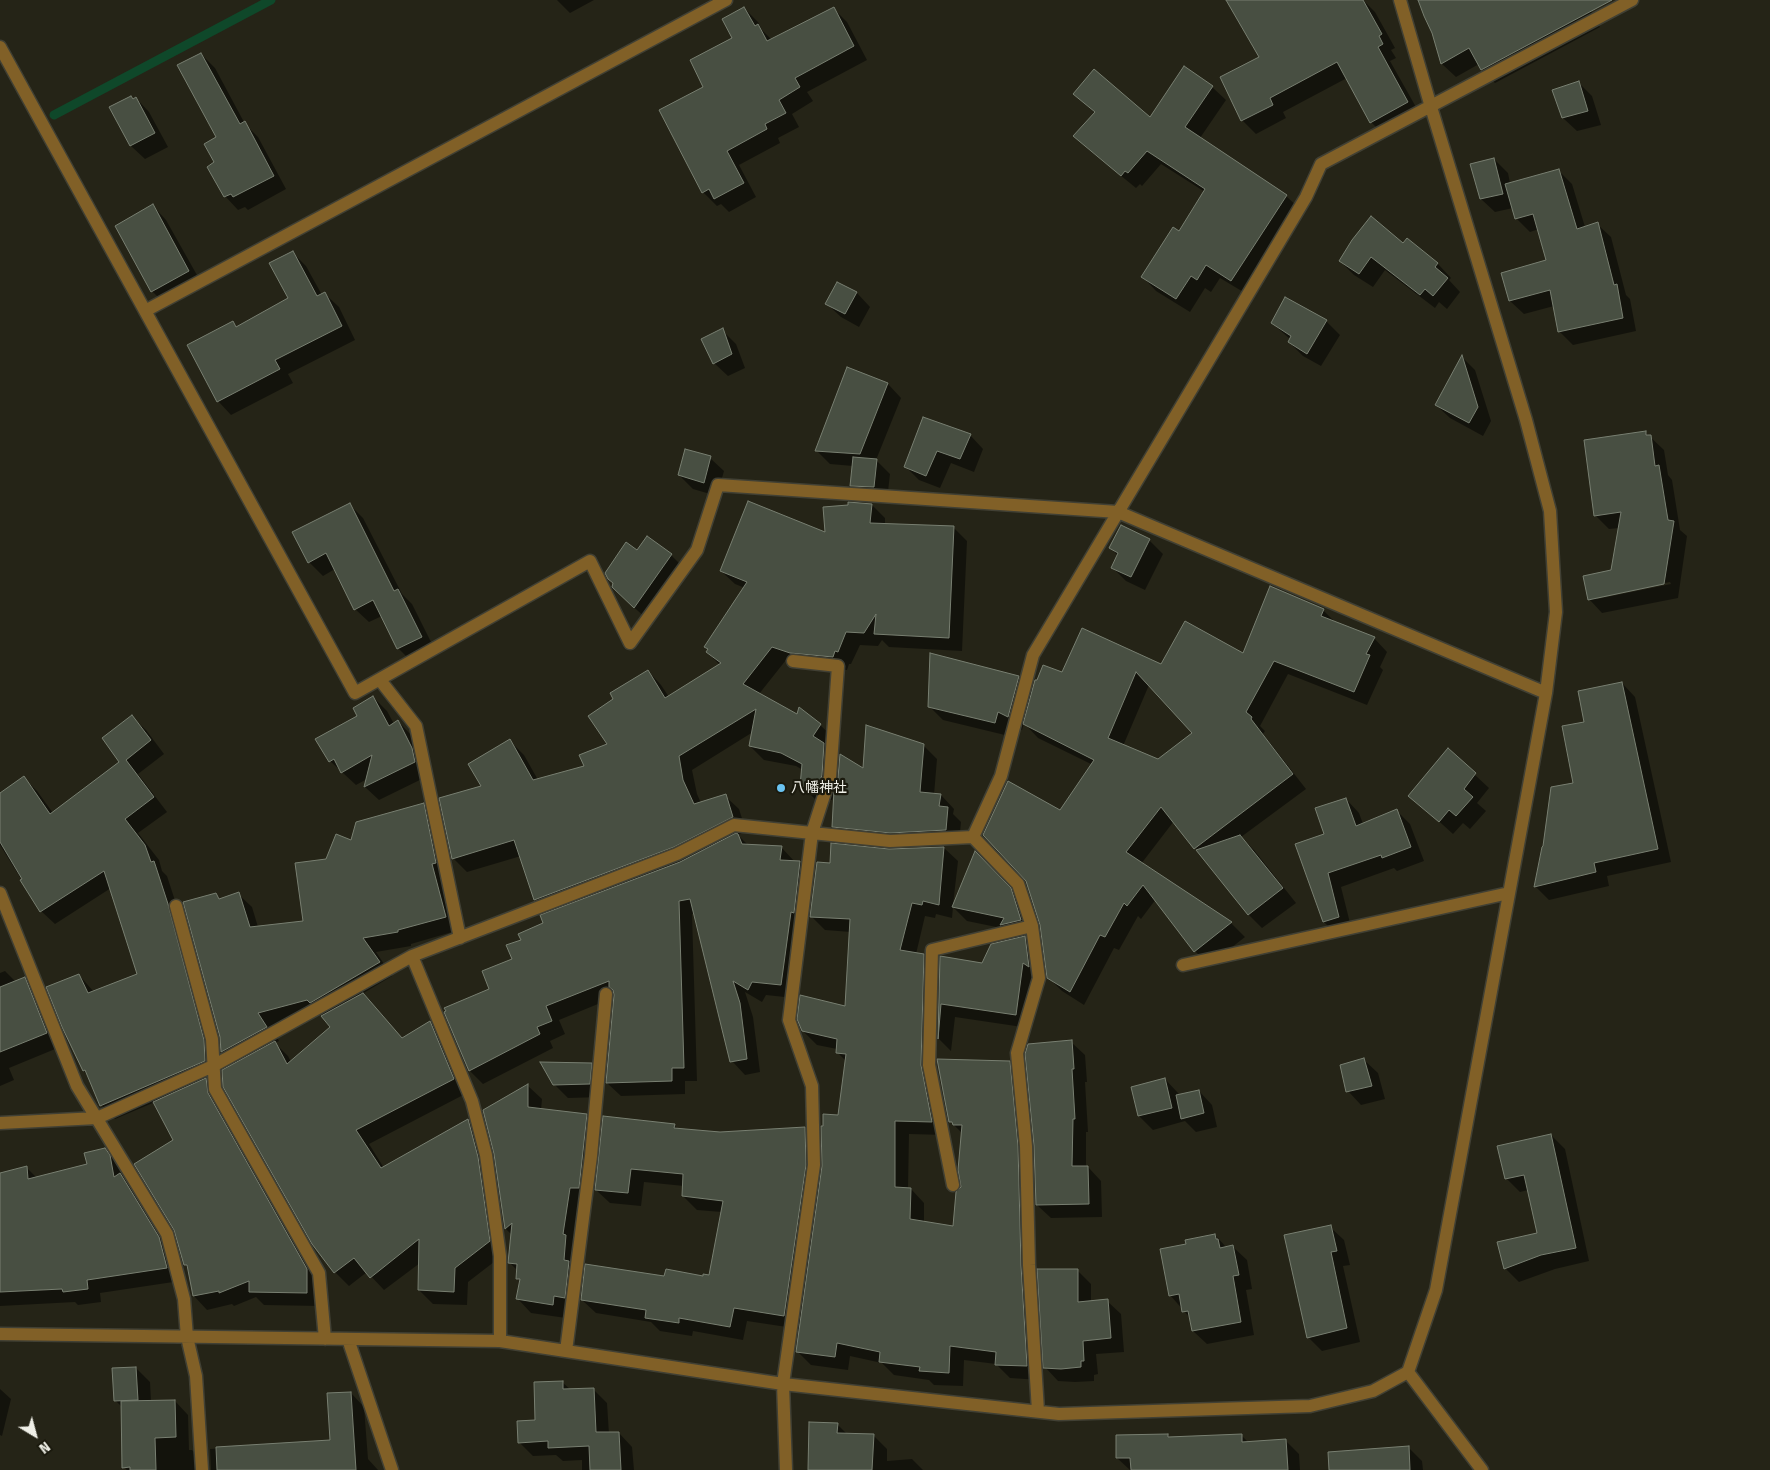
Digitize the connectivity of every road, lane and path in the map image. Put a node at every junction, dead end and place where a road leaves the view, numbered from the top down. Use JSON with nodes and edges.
{"nodes":[{"id":1,"x":726,"y":0,"type":"edge"},
{"id":2,"x":1400,"y":0,"type":"edge"},
{"id":3,"x":1632,"y":0,"type":"edge"},
{"id":4,"x":0,"y":46,"type":"edge"},
{"id":5,"x":1430,"y":107,"type":"junction"},
{"id":6,"x":145,"y":311,"type":"junction"},
{"id":7,"x":1118,"y":512,"type":"junction"},
{"id":8,"x":793,"y":661,"type":"dead end"},
{"id":9,"x":380,"y":680,"type":"junction"},
{"id":10,"x":1546,"y":693,"type":"junction"},
{"id":11,"x":812,"y":833,"type":"junction"},
{"id":12,"x":973,"y":837,"type":"junction"},
{"id":13,"x":0,"y":893,"type":"edge"},
{"id":14,"x":1509,"y":893,"type":"junction"},
{"id":15,"x":176,"y":906,"type":"dead end"},
{"id":16,"x":1032,"y":926,"type":"junction"},
{"id":17,"x":460,"y":938,"type":"junction"},
{"id":18,"x":412,"y":956,"type":"junction"},
{"id":19,"x":1184,"y":965,"type":"dead end"},
{"id":20,"x":606,"y":994,"type":"dead end"},
{"id":21,"x":213,"y":1066,"type":"junction"},
{"id":22,"x":97,"y":1118,"type":"junction"},
{"id":23,"x":0,"y":1123,"type":"edge"},
{"id":24,"x":953,"y":1185,"type":"dead end"},
{"id":25,"x":0,"y":1334,"type":"edge"},
{"id":26,"x":187,"y":1337,"type":"junction"},
{"id":27,"x":325,"y":1339,"type":"junction"},
{"id":28,"x":348,"y":1339,"type":"junction"},
{"id":29,"x":500,"y":1341,"type":"junction"},
{"id":30,"x":566,"y":1351,"type":"junction"},
{"id":31,"x":1408,"y":1372,"type":"junction"},
{"id":32,"x":784,"y":1384,"type":"junction"},
{"id":33,"x":1038,"y":1411,"type":"junction"},
{"id":34,"x":202,"y":1470,"type":"edge"},
{"id":35,"x":392,"y":1470,"type":"edge"},
{"id":36,"x":786,"y":1470,"type":"edge"},
{"id":37,"x":1482,"y":1470,"type":"edge"}],
"edges":[{"from":1,"to":6,"type":"street"},
{"from":2,"to":5,"type":"street"},
{"from":3,"to":5,"type":"street"},
{"from":4,"to":6,"type":"street"},
{"from":5,"to":7,"type":"street"},
{"from":5,"to":10,"type":"street"},
{"from":6,"to":9,"type":"street"},
{"from":7,"to":9,"type":"street"},
{"from":7,"to":10,"type":"street"},
{"from":7,"to":12,"type":"street"},
{"from":8,"to":11,"type":"street"},
{"from":9,"to":17,"type":"street"},
{"from":10,"to":14,"type":"street"},
{"from":11,"to":12,"type":"street"},
{"from":11,"to":17,"type":"street"},
{"from":11,"to":32,"type":"street"},
{"from":12,"to":16,"type":"street"},
{"from":13,"to":22,"type":"street"},
{"from":14,"to":19,"type":"street"},
{"from":14,"to":31,"type":"street"},
{"from":15,"to":21,"type":"street"},
{"from":16,"to":24,"type":"street"},
{"from":16,"to":33,"type":"street"},
{"from":17,"to":18,"type":"street"},
{"from":18,"to":21,"type":"street"},
{"from":18,"to":29,"type":"street"},
{"from":20,"to":30,"type":"street"},
{"from":21,"to":22,"type":"street"},
{"from":21,"to":27,"type":"street"},
{"from":22,"to":23,"type":"street"},
{"from":22,"to":26,"type":"street"},
{"from":25,"to":26,"type":"street"},
{"from":26,"to":27,"type":"street"},
{"from":26,"to":34,"type":"street"},
{"from":27,"to":28,"type":"street"},
{"from":28,"to":29,"type":"street"},
{"from":28,"to":35,"type":"street"},
{"from":29,"to":30,"type":"street"},
{"from":30,"to":32,"type":"street"},
{"from":31,"to":33,"type":"street"},
{"from":31,"to":37,"type":"street"},
{"from":32,"to":33,"type":"street"},
{"from":32,"to":36,"type":"street"}]}
